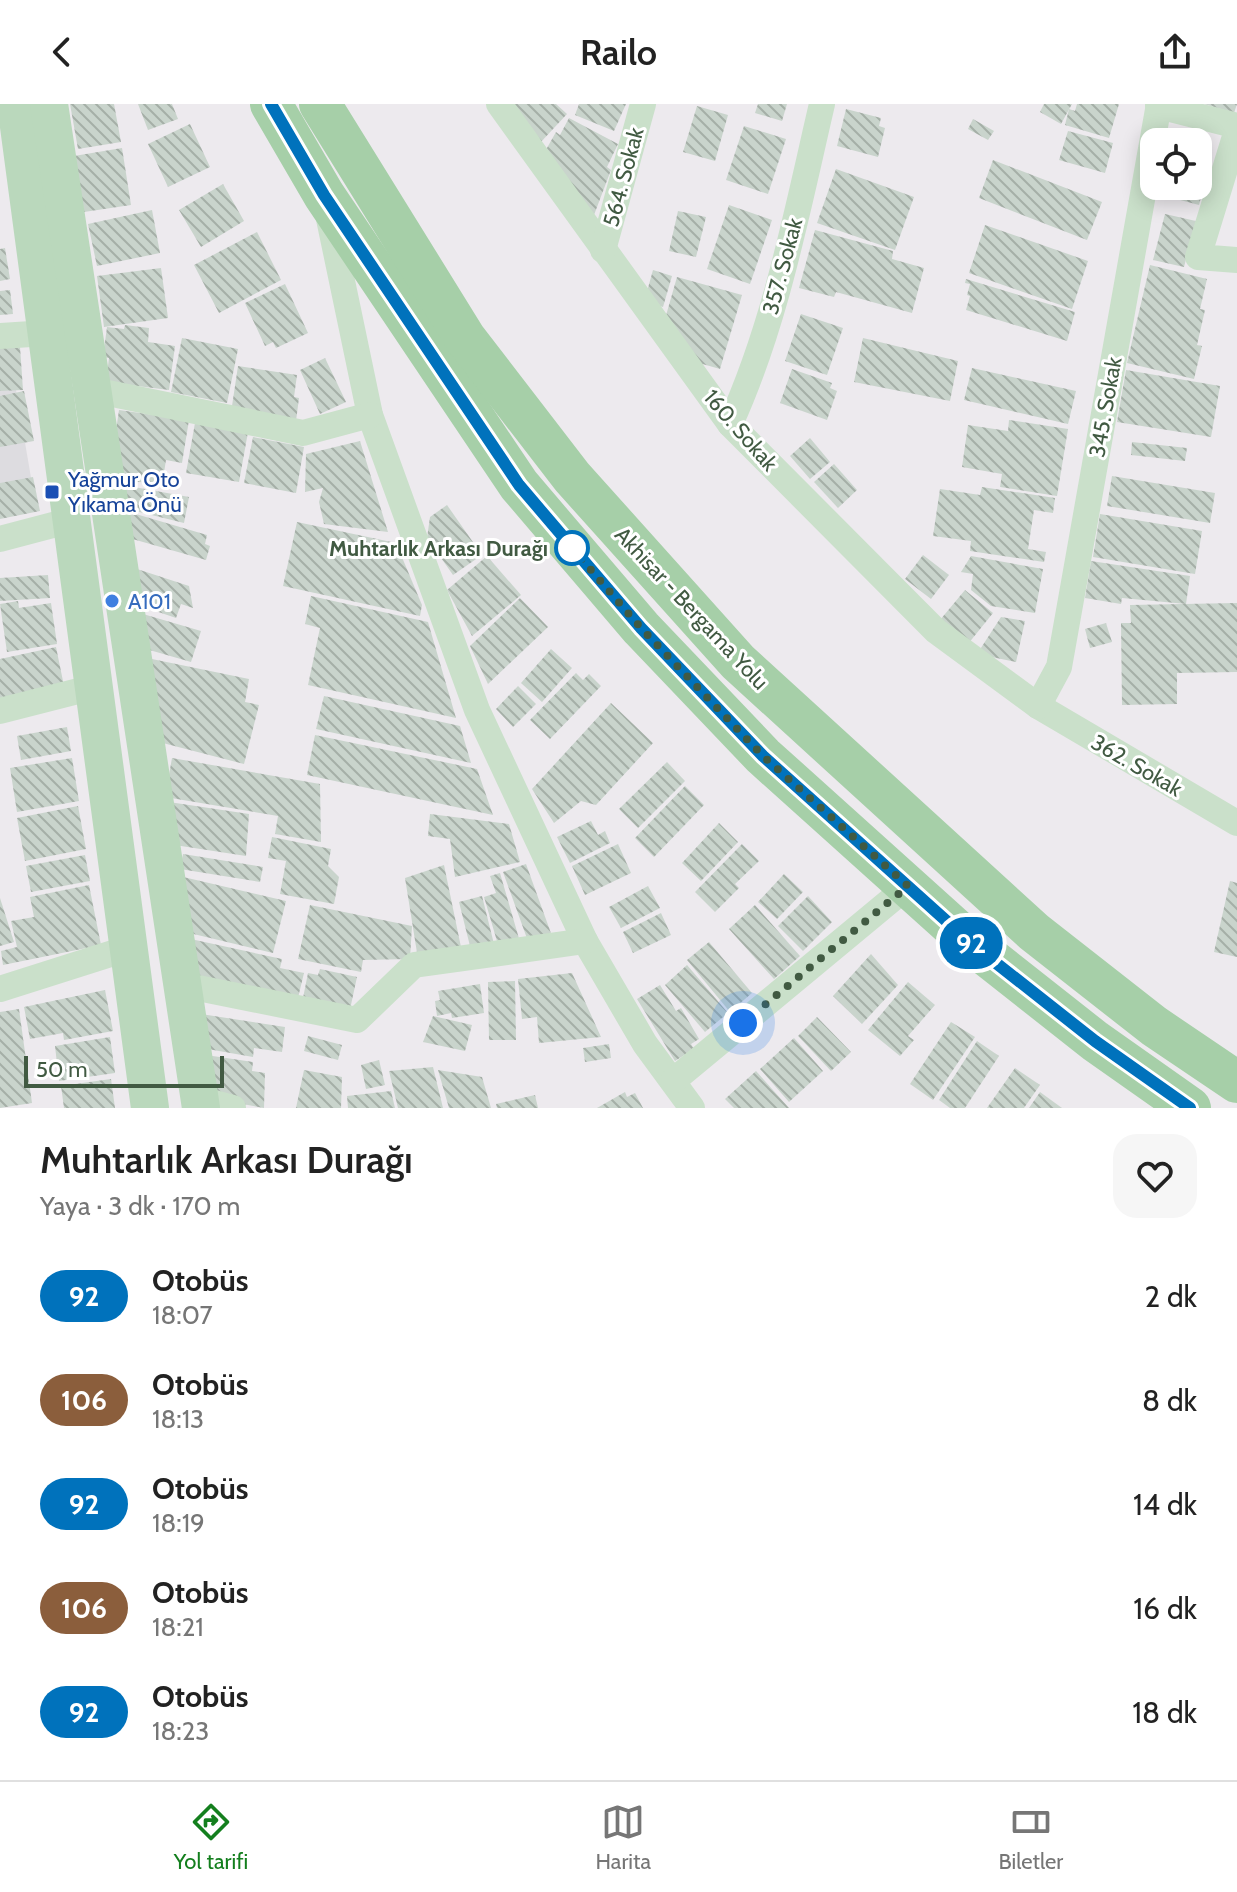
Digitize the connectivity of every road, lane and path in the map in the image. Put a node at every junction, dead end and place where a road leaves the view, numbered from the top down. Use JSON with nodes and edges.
{"nodes":[{"id":1,"x":16,"y":104,"type":"edge"},
{"id":2,"x":49,"y":104,"type":"edge"},
{"id":3,"x":271,"y":104,"type":"edge"},
{"id":4,"x":320,"y":104,"type":"edge"},
{"id":5,"x":499,"y":104,"type":"edge"},
{"id":6,"x":643,"y":104,"type":"edge"},
{"id":7,"x":822,"y":104,"type":"edge"},
{"id":8,"x":1159,"y":105,"type":"edge"},
{"id":9,"x":1237,"y":128,"type":"edge"},
{"id":10,"x":11,"y":157,"type":"edge"},
{"id":11,"x":324,"y":195,"type":"junction"},
{"id":12,"x":603,"y":250,"type":"junction"},
{"id":13,"x":1237,"y":260,"type":"edge"},
{"id":14,"x":47,"y":333,"type":"junction"},
{"id":15,"x":0,"y":336,"type":"edge"},
{"id":16,"x":93,"y":390,"type":"junction"},
{"id":17,"x":370,"y":415,"type":"junction"},
{"id":18,"x":730,"y":424,"type":"junction"},
{"id":19,"x":72,"y":520,"type":"junction"},
{"id":20,"x":0,"y":539,"type":"edge"},
{"id":21,"x":94,"y":687,"type":"junction"},
{"id":22,"x":1038,"y":706,"type":"junction"},
{"id":23,"x":0,"y":711,"type":"edge"},
{"id":24,"x":1237,"y":823,"type":"edge"},
{"id":25,"x":908,"y":886,"type":"junction"},
{"id":26,"x":585,"y":941,"type":"junction"},
{"id":27,"x":129,"y":948,"type":"junction"},
{"id":28,"x":183,"y":985,"type":"junction"},
{"id":29,"x":0,"y":989,"type":"edge"},
{"id":30,"x":673,"y":1081,"type":"junction"},
{"id":31,"x":1237,"y":1082,"type":"edge"},
{"id":32,"x":211,"y":1105,"type":"edge"},
{"id":33,"x":150,"y":1108,"type":"edge"},
{"id":34,"x":692,"y":1108,"type":"edge"},
{"id":35,"x":1190,"y":1108,"type":"edge"}],
"edges":[{"from":1,"to":10,"type":"main road"},
{"from":2,"to":16,"type":"main road"},
{"from":3,"to":11,"type":"main road"},
{"from":4,"to":31,"type":"main road","name":"Akhisar - Bergama Yolu"},
{"from":5,"to":12,"type":"street","name":"160. Sokak"},
{"from":6,"to":12,"type":"street","name":"564. Sokak"},
{"from":7,"to":18,"type":"street","name":"357. Sokak"},
{"from":8,"to":9,"type":"street"},
{"from":8,"to":22,"type":"street","name":"345. Sokak"},
{"from":9,"to":13,"type":"street"},
{"from":10,"to":14,"type":"main road"},
{"from":11,"to":17,"type":"street"},
{"from":11,"to":25,"type":"main road"},
{"from":12,"to":18,"type":"street","name":"160. Sokak"},
{"from":14,"to":15,"type":"street"},
{"from":14,"to":19,"type":"main road"},
{"from":16,"to":17,"type":"street"},
{"from":16,"to":28,"type":"main road"},
{"from":17,"to":26,"type":"street"},
{"from":18,"to":22,"type":"street","name":"160. Sokak"},
{"from":19,"to":20,"type":"street"},
{"from":19,"to":21,"type":"main road"},
{"from":21,"to":23,"type":"street"},
{"from":21,"to":27,"type":"main road"},
{"from":22,"to":24,"type":"street","name":"362. Sokak"},
{"from":25,"to":30,"type":"street"},
{"from":25,"to":35,"type":"main road"},
{"from":26,"to":28,"type":"street"},
{"from":26,"to":30,"type":"street"},
{"from":27,"to":29,"type":"street"},
{"from":27,"to":33,"type":"main road"},
{"from":28,"to":32,"type":"main road"},
{"from":30,"to":34,"type":"street"}]}
